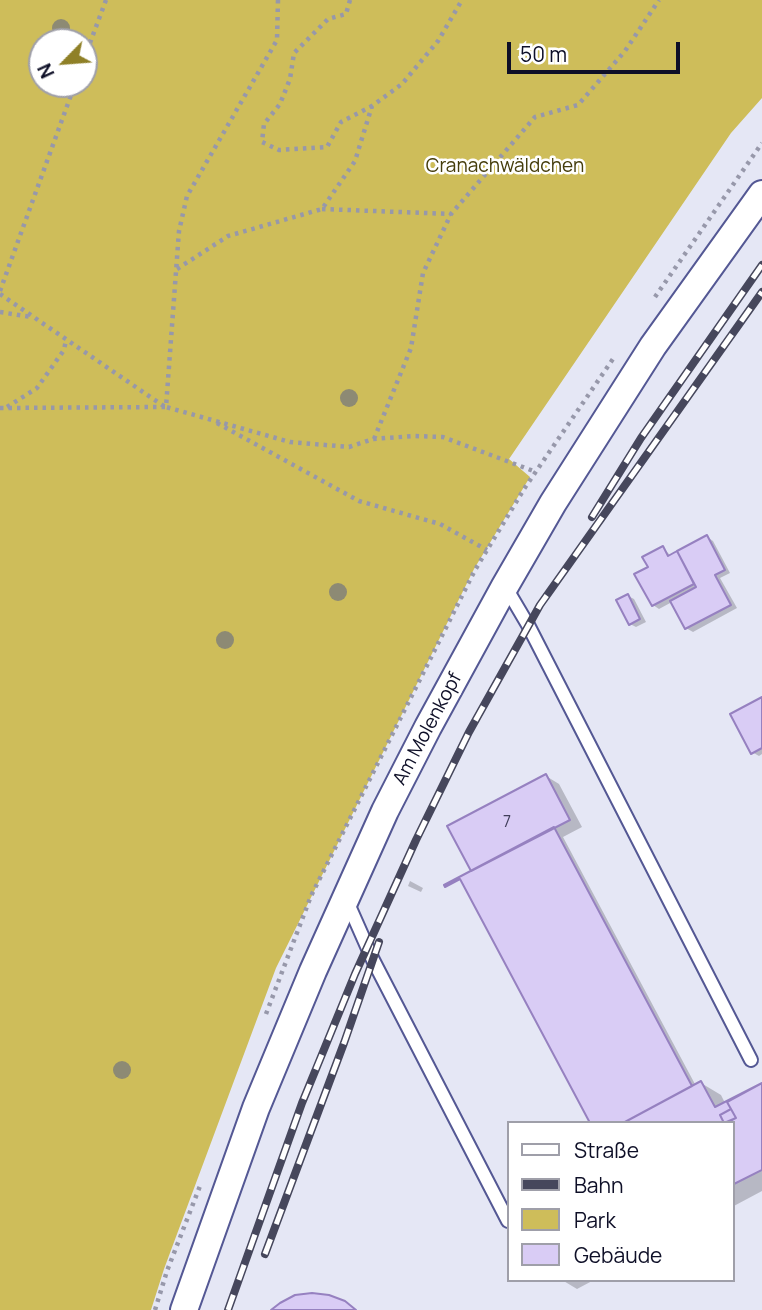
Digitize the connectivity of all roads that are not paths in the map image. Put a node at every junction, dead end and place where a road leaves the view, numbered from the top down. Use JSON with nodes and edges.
{"nodes":[{"id":1,"x":762,"y":194,"type":"edge"},
{"id":2,"x":505,"y":586,"type":"junction"},
{"id":3,"x":346,"y":898,"type":"junction"},
{"id":4,"x":751,"y":1060,"type":"dead end"},
{"id":5,"x":506,"y":1217,"type":"edge"},
{"id":6,"x":184,"y":1310,"type":"edge"}],
"edges":[{"from":1,"to":2,"type":"street","name":"Am Molenkopf"},
{"from":2,"to":3,"type":"street","name":"Am Molenkopf"},
{"from":2,"to":4,"type":"lane"},
{"from":3,"to":5,"type":"lane"},
{"from":3,"to":6,"type":"street","name":"Am Molenkopf"}]}
